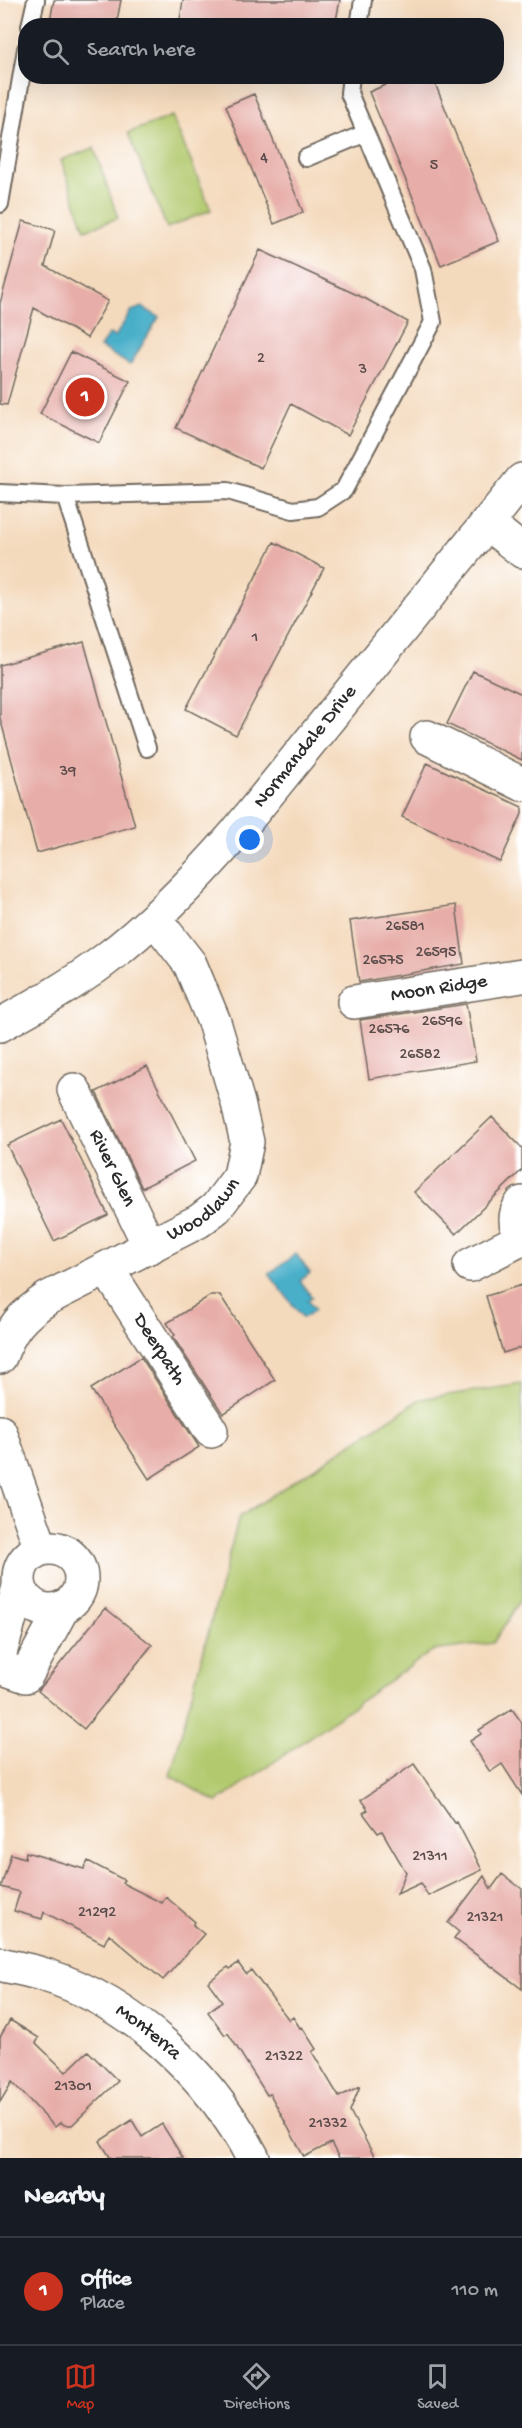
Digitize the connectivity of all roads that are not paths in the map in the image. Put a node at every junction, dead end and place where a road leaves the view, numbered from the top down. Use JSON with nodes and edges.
{"nodes":[{"id":1,"x":36,"y":0,"type":"edge"},
{"id":2,"x":363,"y":0,"type":"edge"},
{"id":3,"x":32,"y":18,"type":"edge"},
{"id":4,"x":360,"y":18,"type":"edge"},
{"id":5,"x":20,"y":84,"type":"edge"},
{"id":6,"x":350,"y":84,"type":"edge"},
{"id":7,"x":366,"y":133,"type":"junction"},
{"id":8,"x":306,"y":158,"type":"dead end"},
{"id":9,"x":0,"y":204,"type":"edge"},
{"id":10,"x":522,"y":480,"type":"edge"},
{"id":11,"x":0,"y":493,"type":"edge"},
{"id":12,"x":64,"y":496,"type":"junction"},
{"id":13,"x":488,"y":524,"type":"junction"},
{"id":14,"x":522,"y":550,"type":"edge"},
{"id":15,"x":427,"y":737,"type":"dead end"},
{"id":16,"x":147,"y":748,"type":"dead end"},
{"id":17,"x":522,"y":784,"type":"edge"},
{"id":18,"x":155,"y":919,"type":"junction"},
{"id":19,"x":522,"y":976,"type":"edge"},
{"id":20,"x":354,"y":1002,"type":"dead end"},
{"id":21,"x":0,"y":1025,"type":"edge"},
{"id":22,"x":74,"y":1090,"type":"dead end"},
{"id":23,"x":522,"y":1203,"type":"edge"},
{"id":24,"x":522,"y":1239,"type":"edge"},
{"id":25,"x":150,"y":1247,"type":"junction"},
{"id":26,"x":470,"y":1265,"type":"dead end"},
{"id":27,"x":107,"y":1269,"type":"junction"},
{"id":28,"x":0,"y":1357,"type":"edge"},
{"id":29,"x":211,"y":1431,"type":"dead end"},
{"id":30,"x":0,"y":1432,"type":"edge"},
{"id":31,"x":41,"y":1549,"type":"junction"},
{"id":32,"x":19,"y":1587,"type":"junction"},
{"id":33,"x":63,"y":1607,"type":"junction"},
{"id":34,"x":0,"y":1653,"type":"edge"},
{"id":35,"x":0,"y":1667,"type":"edge"},
{"id":36,"x":0,"y":1964,"type":"edge"},
{"id":37,"x":253,"y":2158,"type":"edge"}],
"edges":[{"from":1,"to":3,"type":"lane"},
{"from":2,"to":4,"type":"lane"},
{"from":5,"to":9,"type":"lane"},
{"from":6,"to":7,"type":"lane"},
{"from":7,"to":8,"type":"lane"},
{"from":7,"to":12,"type":"lane"},
{"from":10,"to":13,"type":"street","name":"Normandale Drive"},
{"from":11,"to":12,"type":"lane"},
{"from":12,"to":16,"type":"lane"},
{"from":13,"to":14,"type":"street"},
{"from":13,"to":18,"type":"street","name":"Normandale Drive"},
{"from":15,"to":17,"type":"street"},
{"from":18,"to":21,"type":"street","name":"Normandale Drive"},
{"from":18,"to":25,"type":"street","name":"Woodlawn"},
{"from":19,"to":20,"type":"street","name":"Moon Ridge"},
{"from":22,"to":25,"type":"street","name":"River Glen"},
{"from":23,"to":24,"type":"street"},
{"from":24,"to":26,"type":"street"},
{"from":25,"to":27,"type":"street","name":"Woodlawn"},
{"from":27,"to":28,"type":"street","name":"Woodlawn"},
{"from":27,"to":29,"type":"street","name":"Deerpath"},
{"from":30,"to":31,"type":"street"},
{"from":31,"to":32,"type":"street"},
{"from":31,"to":33,"type":"street"},
{"from":32,"to":33,"type":"street"},
{"from":32,"to":34,"type":"street"},
{"from":33,"to":35,"type":"street"},
{"from":36,"to":37,"type":"street","name":"Monterra"}]}
